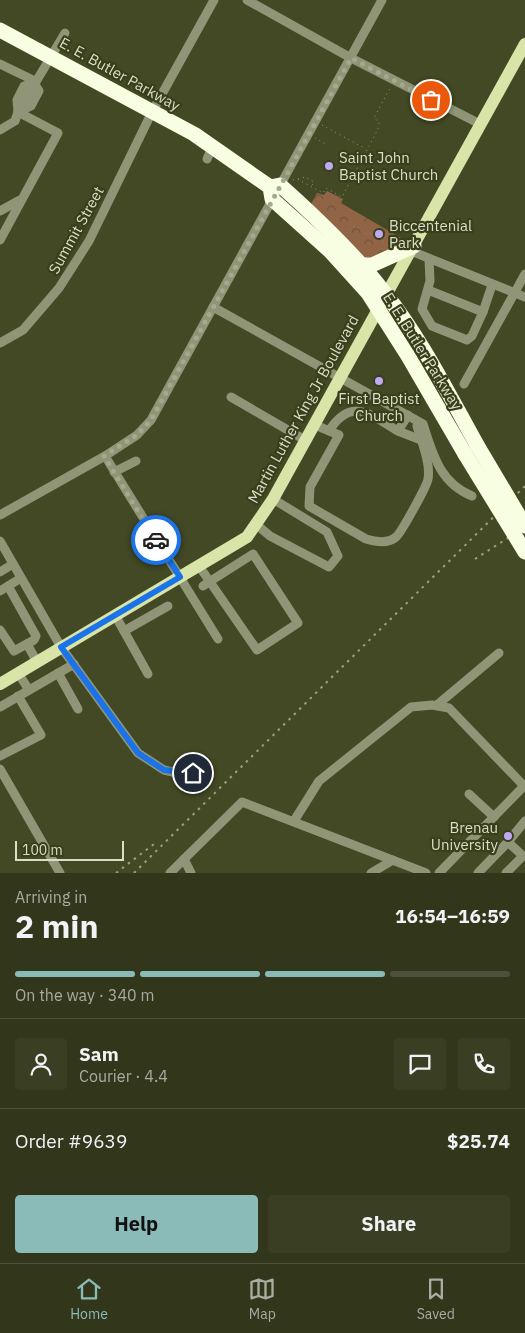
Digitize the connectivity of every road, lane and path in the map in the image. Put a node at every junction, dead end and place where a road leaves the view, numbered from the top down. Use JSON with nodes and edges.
{"nodes":[{"id":1,"x":214,"y":0,"type":"edge"},
{"id":2,"x":247,"y":0,"type":"edge"},
{"id":3,"x":382,"y":0,"type":"edge"},
{"id":4,"x":0,"y":30,"type":"edge"},
{"id":5,"x":65,"y":34,"type":"dead end"},
{"id":6,"x":525,"y":44,"type":"edge"},
{"id":7,"x":52,"y":56,"type":"junction"},
{"id":8,"x":351,"y":58,"type":"junction"},
{"id":9,"x":0,"y":64,"type":"edge"},
{"id":10,"x":35,"y":82,"type":"junction"},
{"id":11,"x":390,"y":88,"type":"dead end"},
{"id":12,"x":18,"y":112,"type":"junction"},
{"id":13,"x":152,"y":112,"type":"junction"},
{"id":14,"x":316,"y":121,"type":"junction"},
{"id":15,"x":480,"y":124,"type":"junction"},
{"id":16,"x":0,"y":130,"type":"edge"},
{"id":17,"x":367,"y":149,"type":"junction"},
{"id":18,"x":351,"y":157,"type":"dead end"},
{"id":19,"x":360,"y":162,"type":"junction"},
{"id":20,"x":297,"y":180,"type":"junction"},
{"id":21,"x":312,"y":187,"type":"junction"},
{"id":22,"x":277,"y":188,"type":"junction"},
{"id":23,"x":20,"y":200,"type":"junction"},
{"id":24,"x":0,"y":211,"type":"edge"},
{"id":25,"x":344,"y":236,"type":"dead end"},
{"id":26,"x":0,"y":240,"type":"edge"},
{"id":27,"x":390,"y":249,"type":"dead end"},
{"id":28,"x":413,"y":249,"type":"junction"},
{"id":29,"x":429,"y":259,"type":"junction"},
{"id":30,"x":362,"y":265,"type":"junction"},
{"id":31,"x":446,"y":266,"type":"junction"},
{"id":32,"x":525,"y":274,"type":"edge"},
{"id":33,"x":492,"y":285,"type":"junction"},
{"id":34,"x":429,"y":286,"type":"junction"},
{"id":35,"x":385,"y":293,"type":"junction"},
{"id":36,"x":514,"y":294,"type":"junction"},
{"id":37,"x":525,"y":297,"type":"edge"},
{"id":38,"x":213,"y":307,"type":"junction"},
{"id":39,"x":377,"y":310,"type":"junction"},
{"id":40,"x":483,"y":312,"type":"junction"},
{"id":41,"x":0,"y":343,"type":"edge"},
{"id":42,"x":340,"y":378,"type":"junction"},
{"id":43,"x":464,"y":384,"type":"dead end"},
{"id":44,"x":230,"y":397,"type":"dead end"},
{"id":45,"x":379,"y":399,"type":"junction"},
{"id":46,"x":370,"y":415,"type":"junction"},
{"id":47,"x":411,"y":417,"type":"junction"},
{"id":48,"x":315,"y":425,"type":"junction"},
{"id":49,"x":329,"y":431,"type":"junction"},
{"id":50,"x":398,"y":431,"type":"junction"},
{"id":51,"x":305,"y":440,"type":"junction"},
{"id":52,"x":421,"y":440,"type":"junction"},
{"id":53,"x":471,"y":450,"type":"junction"},
{"id":54,"x":104,"y":456,"type":"junction"},
{"id":55,"x":136,"y":461,"type":"dead end"},
{"id":56,"x":114,"y":472,"type":"junction"},
{"id":57,"x":472,"y":496,"type":"dead end"},
{"id":58,"x":273,"y":499,"type":"junction"},
{"id":59,"x":0,"y":515,"type":"edge"},
{"id":60,"x":257,"y":525,"type":"junction"},
{"id":61,"x":525,"y":526,"type":"edge"},
{"id":62,"x":0,"y":541,"type":"edge"},
{"id":63,"x":525,"y":552,"type":"edge"},
{"id":64,"x":13,"y":564,"type":"junction"},
{"id":65,"x":198,"y":566,"type":"junction"},
{"id":66,"x":0,"y":572,"type":"edge"},
{"id":67,"x":180,"y":577,"type":"junction"},
{"id":68,"x":21,"y":578,"type":"junction"},
{"id":69,"x":206,"y":584,"type":"junction"},
{"id":70,"x":8,"y":586,"type":"junction"},
{"id":71,"x":0,"y":591,"type":"edge"},
{"id":72,"x":168,"y":606,"type":"dead end"},
{"id":73,"x":115,"y":615,"type":"junction"},
{"id":74,"x":0,"y":630,"type":"edge"},
{"id":75,"x":124,"y":631,"type":"junction"},
{"id":76,"x":218,"y":639,"type":"dead end"},
{"id":77,"x":28,"y":644,"type":"junction"},
{"id":78,"x":61,"y":647,"type":"junction"},
{"id":79,"x":499,"y":653,"type":"dead end"},
{"id":80,"x":37,"y":662,"type":"junction"},
{"id":81,"x":74,"y":664,"type":"junction"},
{"id":82,"x":18,"y":673,"type":"junction"},
{"id":83,"x":58,"y":673,"type":"junction"},
{"id":84,"x":148,"y":674,"type":"dead end"},
{"id":85,"x":0,"y":684,"type":"edge"},
{"id":86,"x":29,"y":690,"type":"junction"},
{"id":87,"x":18,"y":696,"type":"junction"},
{"id":88,"x":436,"y":705,"type":"junction"},
{"id":89,"x":0,"y":707,"type":"edge"},
{"id":90,"x":78,"y":709,"type":"dead end"},
{"id":91,"x":0,"y":756,"type":"edge"},
{"id":92,"x":0,"y":769,"type":"edge"},
{"id":93,"x":205,"y":773,"type":"dead end"},
{"id":94,"x":3,"y":781,"type":"edge"},
{"id":95,"x":524,"y":785,"type":"edge"},
{"id":96,"x":469,"y":794,"type":"dead end"},
{"id":97,"x":494,"y":817,"type":"junction"},
{"id":98,"x":294,"y":821,"type":"junction"},
{"id":99,"x":525,"y":821,"type":"edge"},
{"id":100,"x":508,"y":842,"type":"junction"},
{"id":101,"x":184,"y":860,"type":"junction"},
{"id":102,"x":393,"y":860,"type":"junction"},
{"id":103,"x":60,"y":873,"type":"edge"},
{"id":104,"x":170,"y":873,"type":"edge"},
{"id":105,"x":191,"y":873,"type":"edge"},
{"id":106,"x":371,"y":873,"type":"edge"},
{"id":107,"x":426,"y":873,"type":"edge"},
{"id":108,"x":439,"y":873,"type":"edge"},
{"id":109,"x":478,"y":873,"type":"edge"},
{"id":110,"x":506,"y":873,"type":"edge"}],
"edges":[{"from":1,"to":13,"type":"street","name":"Summit Street"},
{"from":2,"to":8,"type":"street"},
{"from":3,"to":8,"type":"street"},
{"from":4,"to":7,"type":"highway","name":"E. E. Butler Parkway"},
{"from":5,"to":7,"type":"street"},
{"from":6,"to":15,"type":"main road","name":"Martin Luther King Jr Boulevard"},
{"from":7,"to":10,"type":"street"},
{"from":7,"to":13,"type":"highway","name":"E. E. Butler Parkway"},
{"from":8,"to":14,"type":"street"},
{"from":8,"to":15,"type":"street"},
{"from":9,"to":10,"type":"street"},
{"from":10,"to":12,"type":"street"},
{"from":10,"to":12,"type":"street"},
{"from":11,"to":17,"type":"path"},
{"from":12,"to":16,"type":"street"},
{"from":12,"to":23,"type":"street"},
{"from":13,"to":22,"type":"highway","name":"E. E. Butler Parkway"},
{"from":13,"to":41,"type":"street","name":"Summit Street"},
{"from":14,"to":17,"type":"path"},
{"from":14,"to":22,"type":"street"},
{"from":15,"to":28,"type":"main road","name":"Martin Luther King Jr Boulevard"},
{"from":17,"to":19,"type":"path"},
{"from":18,"to":19,"type":"path"},
{"from":19,"to":21,"type":"path"},
{"from":20,"to":21,"type":"path"},
{"from":20,"to":21,"type":"path"},
{"from":20,"to":22,"type":"path"},
{"from":22,"to":30,"type":"highway","name":"E. E. Butler Parkway"},
{"from":22,"to":38,"type":"street"},
{"from":22,"to":39,"type":"highway","name":"E. E. Butler Parkway"},
{"from":23,"to":24,"type":"street"},
{"from":23,"to":26,"type":"street"},
{"from":25,"to":27,"type":"path"},
{"from":28,"to":29,"type":"street"},
{"from":28,"to":30,"type":"highway"},
{"from":28,"to":35,"type":"main road","name":"Martin Luther King Jr Boulevard"},
{"from":29,"to":31,"type":"street"},
{"from":29,"to":34,"type":"street"},
{"from":30,"to":35,"type":"highway","name":"E. E. Butler Parkway"},
{"from":31,"to":33,"type":"street"},
{"from":31,"to":34,"type":"street"},
{"from":32,"to":36,"type":"street"},
{"from":33,"to":36,"type":"street"},
{"from":33,"to":40,"type":"street"},
{"from":34,"to":40,"type":"street"},
{"from":34,"to":40,"type":"street"},
{"from":35,"to":39,"type":"main road","name":"Martin Luther King Jr Boulevard"},
{"from":35,"to":53,"type":"highway","name":"E. E. Butler Parkway"},
{"from":36,"to":37,"type":"street"},
{"from":36,"to":43,"type":"street"},
{"from":38,"to":42,"type":"street"},
{"from":38,"to":54,"type":"street"},
{"from":39,"to":42,"type":"main road","name":"Martin Luther King Jr Boulevard"},
{"from":39,"to":53,"type":"highway","name":"E. E. Butler Parkway"},
{"from":42,"to":45,"type":"street"},
{"from":42,"to":48,"type":"main road","name":"Martin Luther King Jr Boulevard"},
{"from":44,"to":51,"type":"street"},
{"from":45,"to":46,"type":"street"},
{"from":45,"to":47,"type":"street"},
{"from":46,"to":49,"type":"street"},
{"from":46,"to":50,"type":"street"},
{"from":47,"to":50,"type":"street"},
{"from":47,"to":52,"type":"street"},
{"from":47,"to":57,"type":"street"},
{"from":48,"to":49,"type":"street"},
{"from":48,"to":51,"type":"main road","name":"Martin Luther King Jr Boulevard"},
{"from":49,"to":52,"type":"street"},
{"from":50,"to":52,"type":"street"},
{"from":51,"to":58,"type":"main road","name":"Martin Luther King Jr Boulevard"},
{"from":53,"to":61,"type":"highway","name":"E. E. Butler Parkway","bridge":true},
{"from":53,"to":63,"type":"highway","name":"E. E. Butler Parkway","bridge":true},
{"from":54,"to":56,"type":"street"},
{"from":54,"to":59,"type":"street"},
{"from":55,"to":56,"type":"street"},
{"from":56,"to":67,"type":"street"},
{"from":58,"to":60,"type":"main road","name":"Martin Luther King Jr Boulevard"},
{"from":58,"to":60,"type":"street"},
{"from":60,"to":65,"type":"main road","name":"Martin Luther King Jr Boulevard"},
{"from":62,"to":64,"type":"street"},
{"from":64,"to":66,"type":"street"},
{"from":64,"to":68,"type":"street"},
{"from":65,"to":67,"type":"main road","name":"Martin Luther King Jr Boulevard"},
{"from":65,"to":69,"type":"street"},
{"from":67,"to":73,"type":"main road","name":"Martin Luther King Jr Boulevard"},
{"from":67,"to":76,"type":"street"},
{"from":68,"to":70,"type":"street"},
{"from":68,"to":78,"type":"street"},
{"from":69,"to":69,"type":"street"},
{"from":70,"to":71,"type":"street"},
{"from":70,"to":77,"type":"street"},
{"from":72,"to":75,"type":"street"},
{"from":73,"to":75,"type":"street"},
{"from":73,"to":78,"type":"main road","name":"Martin Luther King Jr Boulevard"},
{"from":74,"to":77,"type":"street"},
{"from":75,"to":84,"type":"street"},
{"from":77,"to":80,"type":"street"},
{"from":78,"to":80,"type":"main road","name":"Martin Luther King Jr Boulevard"},
{"from":78,"to":81,"type":"street"},
{"from":79,"to":88,"type":"street"},
{"from":80,"to":82,"type":"main road","name":"Martin Luther King Jr Boulevard"},
{"from":81,"to":83,"type":"street"},
{"from":81,"to":93,"type":"street"},
{"from":82,"to":85,"type":"main road","name":"Martin Luther King Jr Boulevard"},
{"from":82,"to":86,"type":"street"},
{"from":83,"to":86,"type":"street"},
{"from":83,"to":90,"type":"street"},
{"from":86,"to":87,"type":"street"},
{"from":87,"to":89,"type":"street"},
{"from":87,"to":91,"type":"street"},
{"from":88,"to":95,"type":"street"},
{"from":88,"to":98,"type":"street"},
{"from":92,"to":94,"type":"street"},
{"from":94,"to":103,"type":"street"},
{"from":95,"to":97,"type":"street"},
{"from":96,"to":97,"type":"street"},
{"from":97,"to":108,"type":"street"},
{"from":98,"to":101,"type":"street"},
{"from":98,"to":102,"type":"street"},
{"from":99,"to":100,"type":"street"},
{"from":100,"to":109,"type":"street"},
{"from":100,"to":110,"type":"street"},
{"from":101,"to":104,"type":"street"},
{"from":101,"to":105,"type":"street"},
{"from":102,"to":106,"type":"street"},
{"from":102,"to":107,"type":"street"}]}
